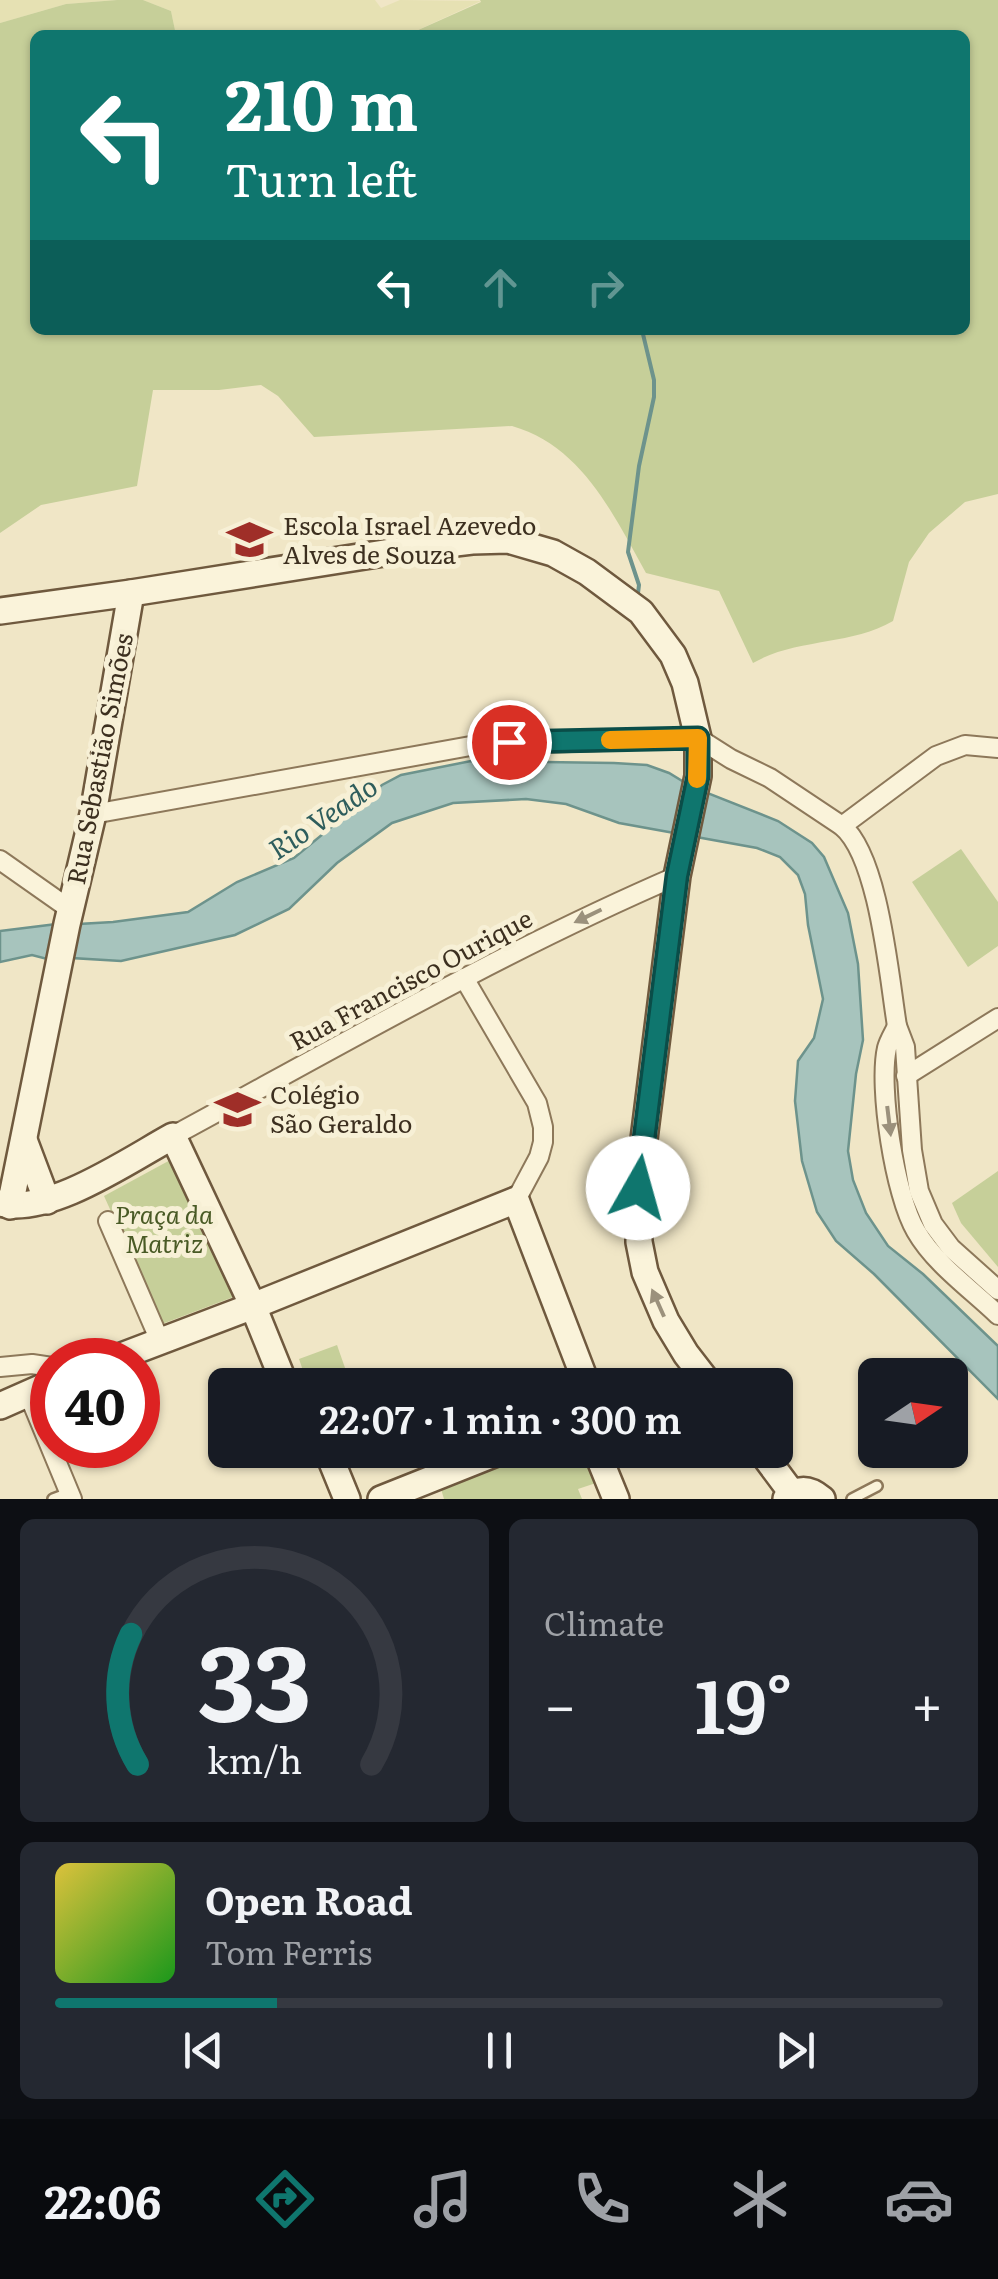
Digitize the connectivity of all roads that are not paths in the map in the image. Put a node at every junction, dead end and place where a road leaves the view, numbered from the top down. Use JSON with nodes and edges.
{"nodes":[{"id":1,"x":131,"y":594,"type":"junction"},
{"id":2,"x":0,"y":611,"type":"edge"},
{"id":3,"x":698,"y":738,"type":"junction"},
{"id":4,"x":998,"y":748,"type":"edge"},
{"id":5,"x":93,"y":814,"type":"junction"},
{"id":6,"x":842,"y":826,"type":"junction"},
{"id":7,"x":0,"y":860,"type":"edge"},
{"id":8,"x":680,"y":865,"type":"junction"},
{"id":9,"x":69,"y":917,"type":"junction"},
{"id":10,"x":464,"y":978,"type":"junction"},
{"id":11,"x":998,"y":1018,"type":"edge"},
{"id":12,"x":896,"y":1026,"type":"junction"},
{"id":13,"x":906,"y":1076,"type":"junction"},
{"id":14,"x":173,"y":1136,"type":"junction"},
{"id":15,"x":24,"y":1140,"type":"junction"},
{"id":16,"x":47,"y":1201,"type":"junction"},
{"id":17,"x":510,"y":1202,"type":"junction"},
{"id":18,"x":5,"y":1204,"type":"edge"},
{"id":19,"x":108,"y":1221,"type":"dead end"},
{"id":20,"x":998,"y":1290,"type":"edge"},
{"id":21,"x":259,"y":1303,"type":"junction"},
{"id":22,"x":998,"y":1315,"type":"edge"},
{"id":23,"x":159,"y":1338,"type":"edge"},
{"id":24,"x":160,"y":1341,"type":"edge"},
{"id":25,"x":30,"y":1364,"type":"edge"},
{"id":26,"x":0,"y":1367,"type":"edge"},
{"id":27,"x":280,"y":1368,"type":"edge"},
{"id":28,"x":292,"y":1368,"type":"edge"},
{"id":29,"x":566,"y":1368,"type":"edge"},
{"id":30,"x":580,"y":1368,"type":"edge"},
{"id":31,"x":697,"y":1368,"type":"edge"},
{"id":32,"x":30,"y":1392,"type":"edge"},
{"id":33,"x":0,"y":1406,"type":"edge"},
{"id":34,"x":58,"y":1468,"type":"edge"},
{"id":35,"x":319,"y":1468,"type":"edge"},
{"id":36,"x":334,"y":1468,"type":"edge"},
{"id":37,"x":459,"y":1468,"type":"edge"},
{"id":38,"x":603,"y":1468,"type":"edge"},
{"id":39,"x":619,"y":1468,"type":"edge"},
{"id":40,"x":771,"y":1468,"type":"edge"},
{"id":41,"x":877,"y":1486,"type":"dead end"},
{"id":42,"x":789,"y":1496,"type":"edge"},
{"id":43,"x":65,"y":1497,"type":"edge"},
{"id":44,"x":332,"y":1499,"type":"edge"},
{"id":45,"x":347,"y":1499,"type":"edge"},
{"id":46,"x":381,"y":1499,"type":"edge"},
{"id":47,"x":616,"y":1499,"type":"edge"},
{"id":48,"x":632,"y":1499,"type":"edge"},
{"id":49,"x":822,"y":1499,"type":"edge"},
{"id":50,"x":852,"y":1499,"type":"edge"}],
"edges":[{"from":1,"to":2,"type":"street"},
{"from":1,"to":3,"type":"street"},
{"from":1,"to":5,"type":"street","name":"Rua Sebastião Simões"},
{"from":3,"to":5,"type":"street"},
{"from":3,"to":6,"type":"street"},
{"from":3,"to":8,"type":"street"},
{"from":4,"to":6,"type":"street"},
{"from":5,"to":9,"type":"street","name":"Rua Sebastião Simões"},
{"from":6,"to":12,"type":"street"},
{"from":7,"to":9,"type":"street"},
{"from":8,"to":10,"type":"street","name":"Rua Francisco Ourique","one_way":true},
{"from":31,"to":8,"type":"street","one_way":true},
{"from":9,"to":15,"type":"street","name":"Rua Sebastião Simões"},
{"from":10,"to":14,"type":"street","name":"Rua Francisco Ourique"},
{"from":10,"to":17,"type":"street"},
{"from":11,"to":13,"type":"street"},
{"from":12,"to":13,"type":"street"},
{"from":12,"to":22,"type":"street","one_way":true},
{"from":13,"to":20,"type":"street"},
{"from":14,"to":16,"type":"street"},
{"from":14,"to":21,"type":"street"},
{"from":15,"to":16,"type":"street"},
{"from":15,"to":18,"type":"street","name":"Rua Sebastião Simões"},
{"from":16,"to":18,"type":"street"},
{"from":17,"to":21,"type":"street"},
{"from":17,"to":29,"type":"street"},
{"from":17,"to":30,"type":"street"},
{"from":19,"to":23,"type":"street"},
{"from":21,"to":24,"type":"street"},
{"from":21,"to":27,"type":"street"},
{"from":21,"to":28,"type":"street"},
{"from":25,"to":26,"type":"street"},
{"from":32,"to":33,"type":"street"},
{"from":34,"to":43,"type":"street"},
{"from":35,"to":44,"type":"street"},
{"from":36,"to":45,"type":"street"},
{"from":37,"to":46,"type":"street"},
{"from":38,"to":47,"type":"street"},
{"from":39,"to":48,"type":"street"},
{"from":40,"to":42,"type":"street"},
{"from":41,"to":50,"type":"lane"},
{"from":42,"to":49,"type":"street"}]}
